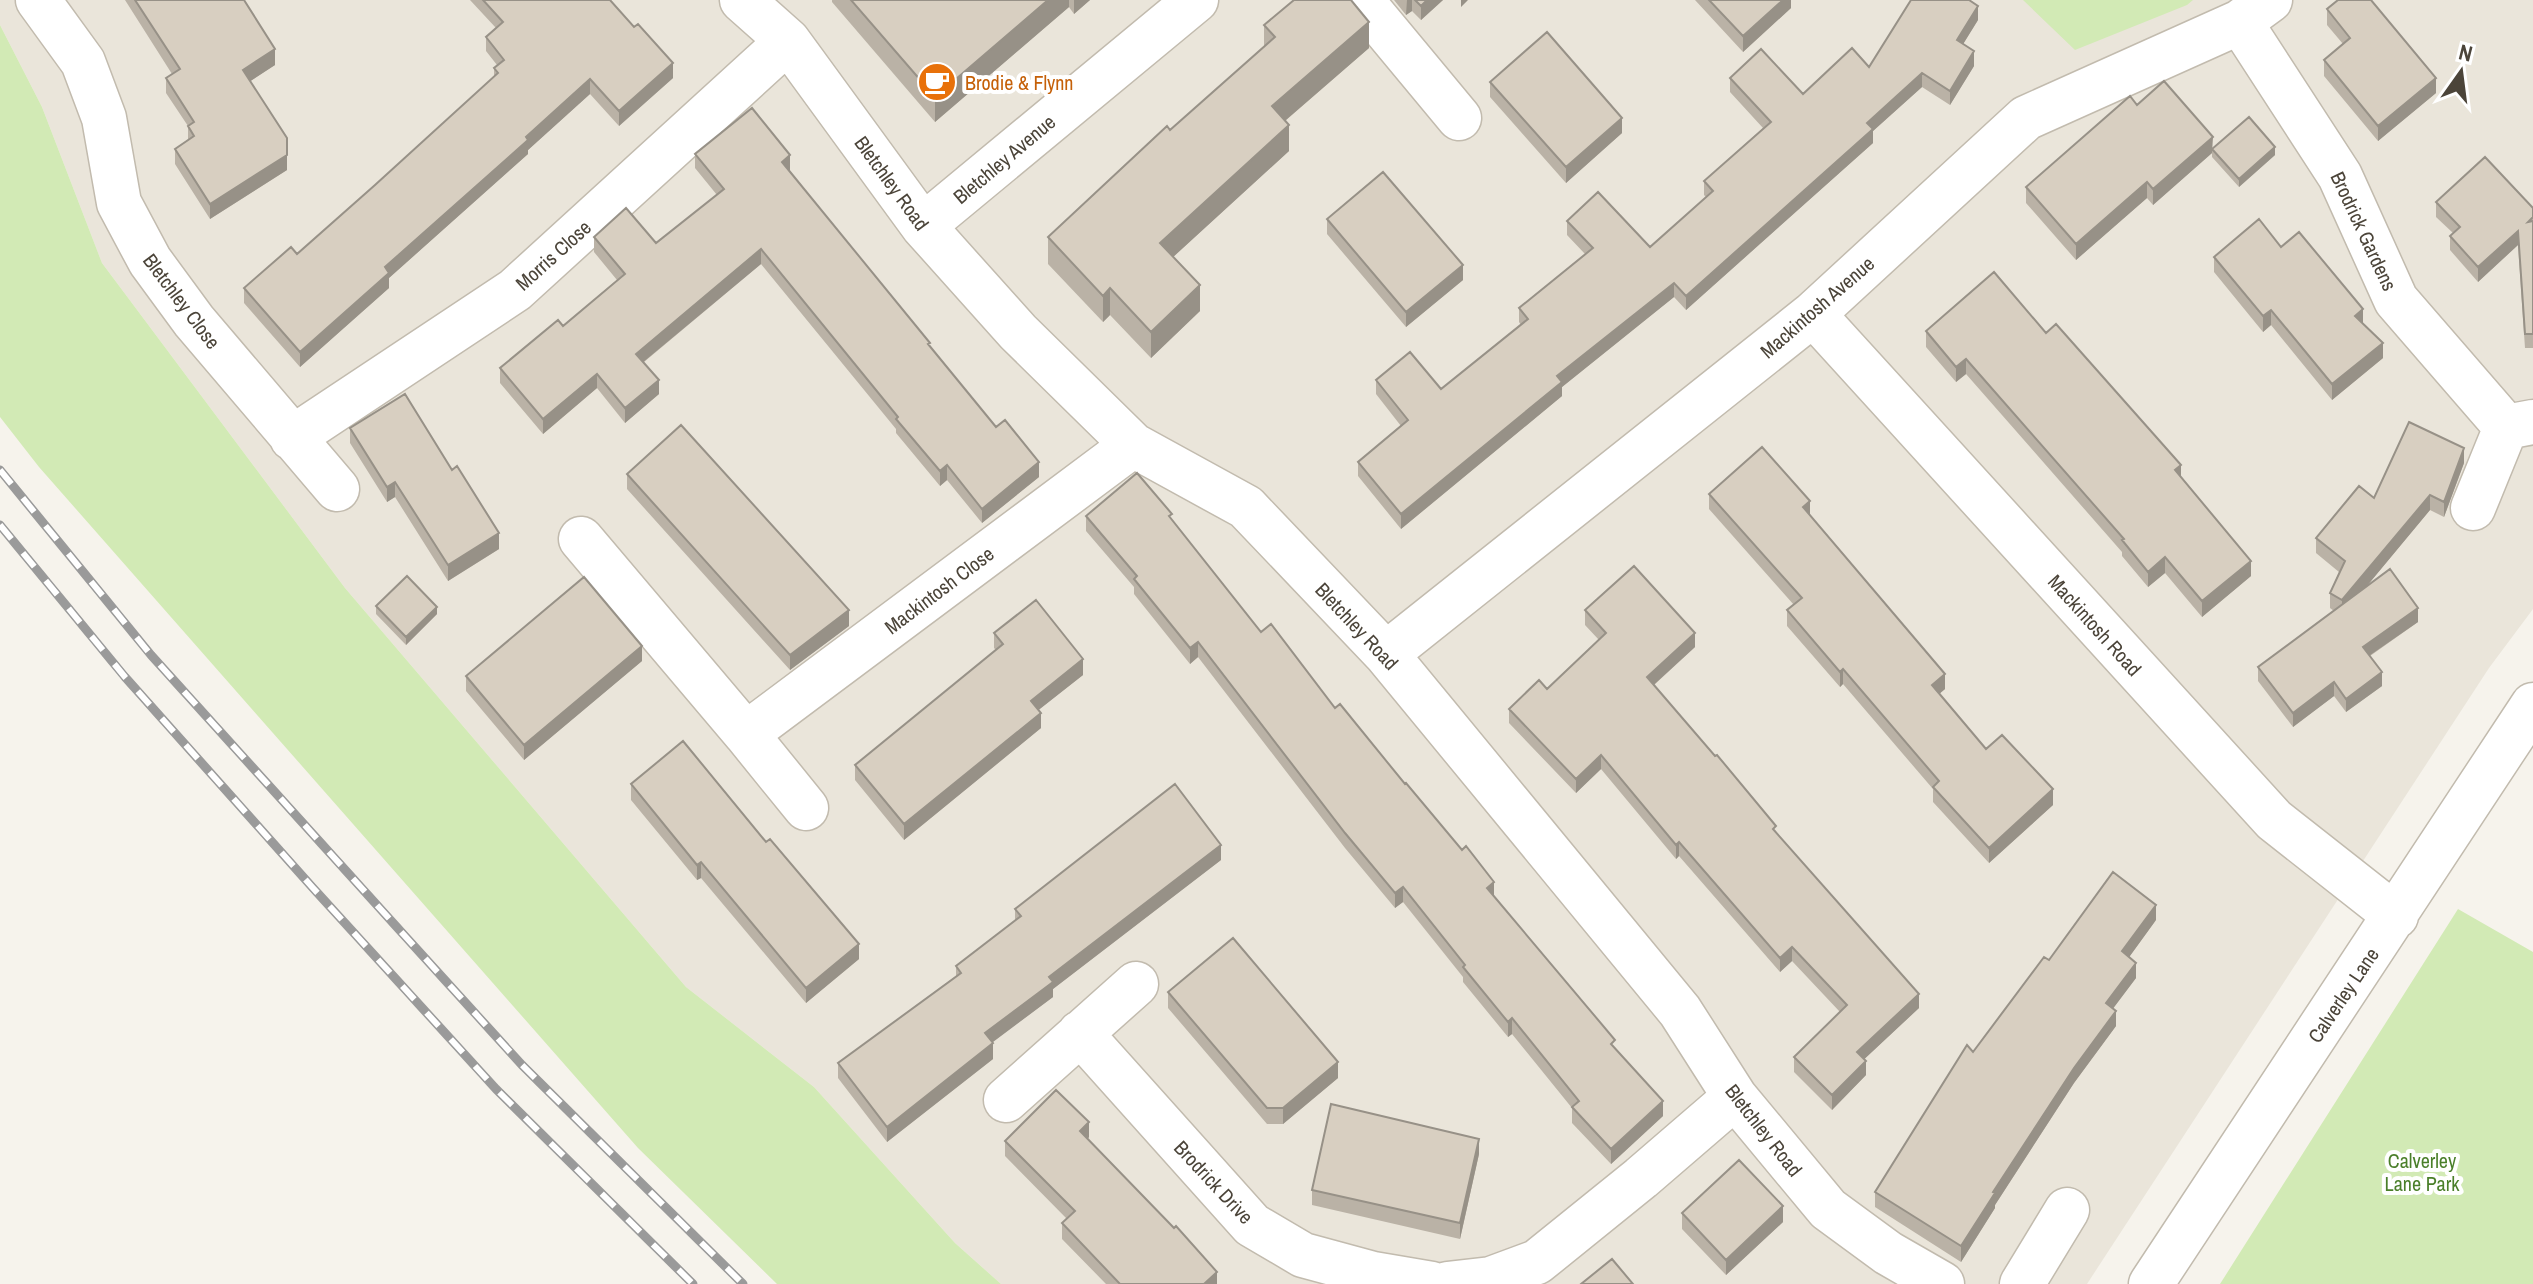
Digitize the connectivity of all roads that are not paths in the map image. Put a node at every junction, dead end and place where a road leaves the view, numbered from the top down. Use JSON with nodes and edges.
{"nodes":[{"id":1,"x":38,"y":0,"type":"edge"},
{"id":2,"x":742,"y":0,"type":"edge"},
{"id":3,"x":1196,"y":0,"type":"edge"},
{"id":4,"x":1361,"y":0,"type":"edge"},
{"id":5,"x":2255,"y":11,"type":"edge"},
{"id":6,"x":788,"y":41,"type":"junction"},
{"id":7,"x":1459,"y":118,"type":"dead end"},
{"id":8,"x":923,"y":226,"type":"junction"},
{"id":9,"x":1813,"y":314,"type":"junction"},
{"id":10,"x":2520,"y":425,"type":"edge"},
{"id":11,"x":292,"y":438,"type":"junction"},
{"id":12,"x":1133,"y":445,"type":"junction"},
{"id":13,"x":337,"y":489,"type":"dead end"},
{"id":14,"x":2473,"y":508,"type":"dead end"},
{"id":15,"x":581,"y":539,"type":"dead end"},
{"id":16,"x":1386,"y":654,"type":"junction"},
{"id":17,"x":2533,"y":705,"type":"edge"},
{"id":18,"x":746,"y":734,"type":"junction"},
{"id":19,"x":806,"y":808,"type":"dead end"},
{"id":20,"x":2396,"y":916,"type":"junction"},
{"id":21,"x":1136,"y":984,"type":"dead end"},
{"id":22,"x":1080,"y":1033,"type":"junction"},
{"id":23,"x":1735,"y":1097,"type":"junction"},
{"id":24,"x":1006,"y":1100,"type":"dead end"},
{"id":25,"x":2067,"y":1210,"type":"dead end"},
{"id":26,"x":1432,"y":1284,"type":"edge"},
{"id":27,"x":1447,"y":1284,"type":"edge"},
{"id":28,"x":1942,"y":1284,"type":"edge"},
{"id":29,"x":2022,"y":1284,"type":"edge"},
{"id":30,"x":2151,"y":1284,"type":"edge"}],
"edges":[{"from":1,"to":11,"type":"street","name":"Bletchley Close"},
{"from":2,"to":6,"type":"street","name":"Bletchley Road"},
{"from":3,"to":8,"type":"street","name":"Bletchley Avenue"},
{"from":4,"to":7,"type":"street"},
{"from":5,"to":9,"type":"street","name":"Mackintosh Avenue"},
{"from":5,"to":10,"type":"street","name":"Brodrick Gardens"},
{"from":6,"to":8,"type":"street","name":"Bletchley Road"},
{"from":6,"to":11,"type":"street","name":"Morris Close"},
{"from":8,"to":12,"type":"street","name":"Bletchley Road"},
{"from":9,"to":16,"type":"street","name":"Mackintosh Avenue"},
{"from":9,"to":20,"type":"street","name":"Mackintosh Road"},
{"from":10,"to":14,"type":"street","name":"Brodrick Gardens"},
{"from":11,"to":13,"type":"street","name":"Bletchley Close"},
{"from":12,"to":16,"type":"street","name":"Bletchley Road"},
{"from":12,"to":18,"type":"street","name":"Mackintosh Close"},
{"from":15,"to":18,"type":"street"},
{"from":16,"to":23,"type":"street","name":"Bletchley Road"},
{"from":17,"to":20,"type":"street","name":"Calverley Lane"},
{"from":18,"to":19,"type":"street"},
{"from":20,"to":30,"type":"street","name":"Calverley Lane"},
{"from":21,"to":22,"type":"street"},
{"from":22,"to":24,"type":"street"},
{"from":22,"to":26,"type":"street","name":"Brodrick Drive"},
{"from":23,"to":27,"type":"street"},
{"from":23,"to":28,"type":"street","name":"Bletchley Road"},
{"from":25,"to":29,"type":"street"}]}
